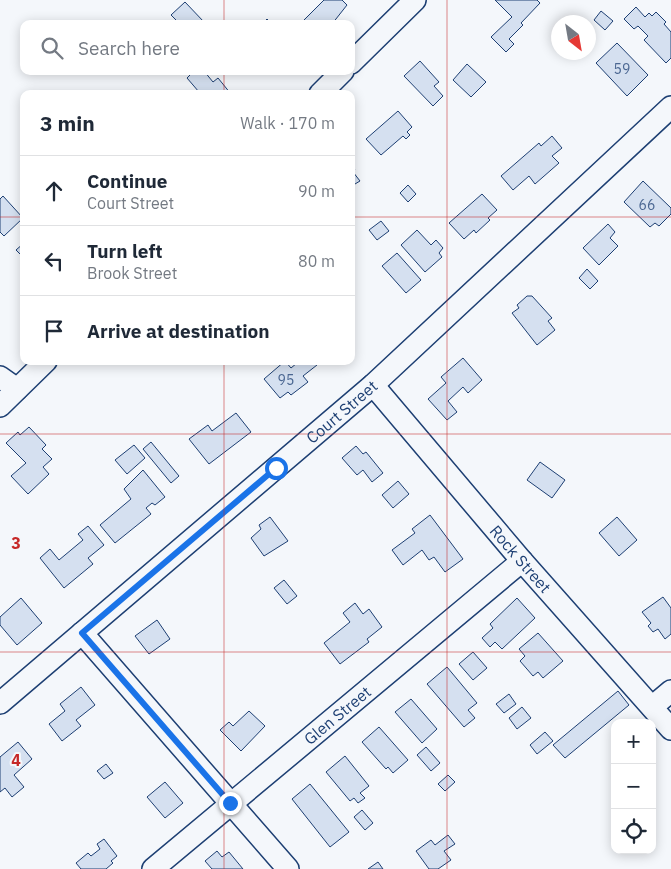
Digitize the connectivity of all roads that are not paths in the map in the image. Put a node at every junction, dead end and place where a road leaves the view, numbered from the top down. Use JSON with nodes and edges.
{"nodes":[{"id":1,"x":404,"y":4,"type":"edge"},
{"id":2,"x":355,"y":59,"type":"edge"},
{"id":3,"x":339,"y":75,"type":"edge"},
{"id":4,"x":324,"y":90,"type":"edge"},
{"id":5,"x":671,"y":107,"type":"edge"},
{"id":6,"x":39,"y":365,"type":"edge"},
{"id":7,"x":8,"y":383,"type":"edge"},
{"id":8,"x":373,"y":385,"type":"junction"},
{"id":9,"x":0,"y":406,"type":"edge"},
{"id":10,"x":522,"y":562,"type":"junction"},
{"id":11,"x":82,"y":633,"type":"junction"},
{"id":12,"x":671,"y":691,"type":"edge"},
{"id":13,"x":0,"y":704,"type":"edge"},
{"id":14,"x":652,"y":707,"type":"junction"},
{"id":15,"x":671,"y":729,"type":"edge"},
{"id":16,"x":230,"y":803,"type":"junction"},
{"id":17,"x":153,"y":869,"type":"edge"},
{"id":18,"x":288,"y":869,"type":"edge"}],
"edges":[{"from":1,"to":2,"type":"street"},
{"from":3,"to":4,"type":"street"},
{"from":5,"to":8,"type":"street","name":"Court Street"},
{"from":6,"to":7,"type":"street"},
{"from":7,"to":9,"type":"street"},
{"from":8,"to":10,"type":"street","name":"Rock Street"},
{"from":8,"to":11,"type":"street","name":"Court Street"},
{"from":10,"to":14,"type":"street","name":"Rock Street"},
{"from":10,"to":16,"type":"street","name":"Glen Street"},
{"from":11,"to":13,"type":"street","name":"Court Street"},
{"from":11,"to":16,"type":"street"},
{"from":12,"to":14,"type":"street"},
{"from":14,"to":15,"type":"street","name":"Rock Street"},
{"from":16,"to":17,"type":"street","name":"Glen Street"},
{"from":16,"to":18,"type":"street"}]}
